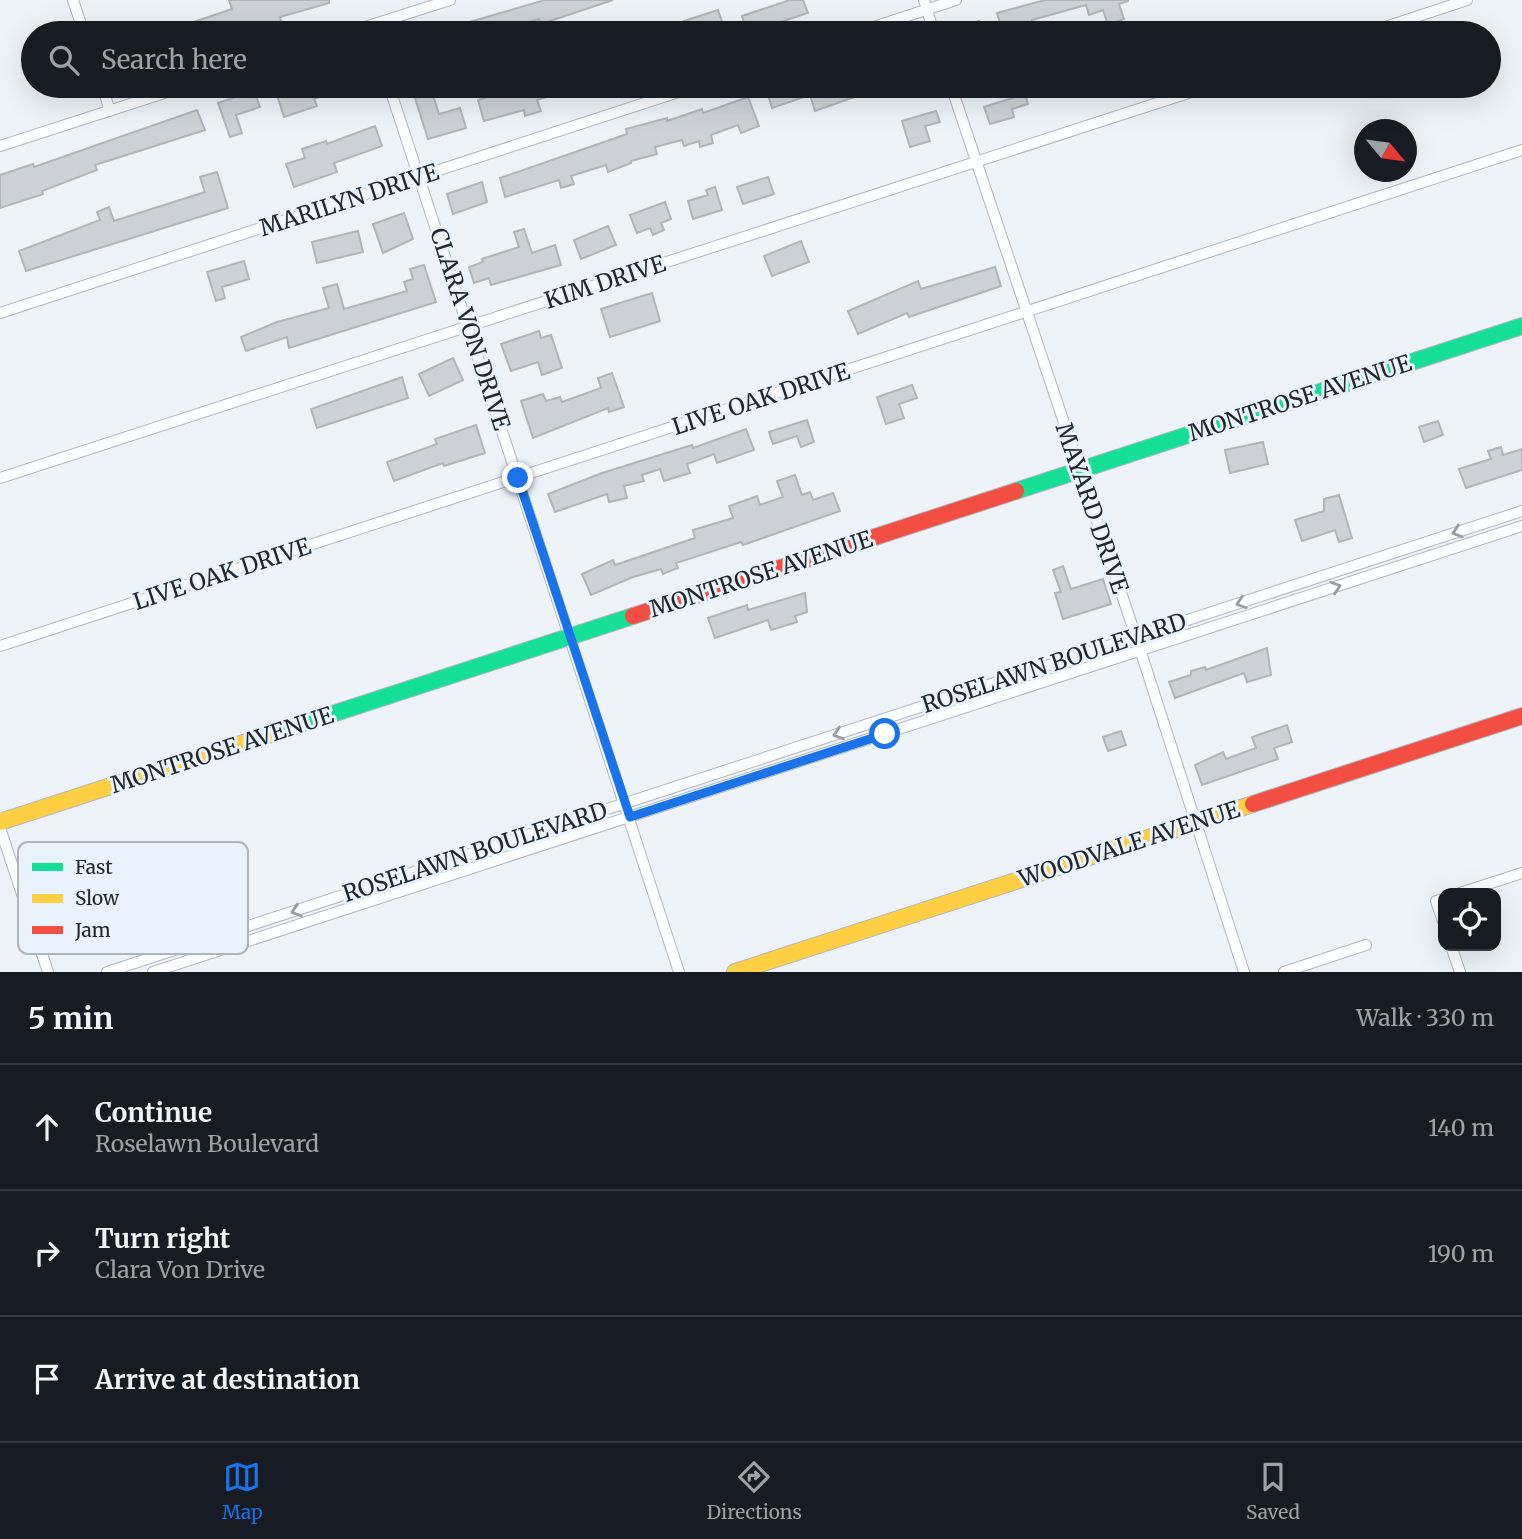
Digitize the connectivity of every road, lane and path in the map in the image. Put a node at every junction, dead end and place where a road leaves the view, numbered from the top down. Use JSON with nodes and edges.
{"nodes":[{"id":1,"x":74,"y":0,"type":"edge"},
{"id":2,"x":450,"y":0,"type":"edge"},
{"id":3,"x":956,"y":0,"type":"edge"},
{"id":4,"x":1467,"y":0,"type":"edge"},
{"id":5,"x":925,"y":5,"type":"edge"},
{"id":6,"x":80,"y":21,"type":"edge"},
{"id":7,"x":394,"y":21,"type":"edge"},
{"id":8,"x":885,"y":21,"type":"edge"},
{"id":9,"x":1403,"y":21,"type":"edge"},
{"id":10,"x":106,"y":98,"type":"edge"},
{"id":11,"x":150,"y":98,"type":"edge"},
{"id":12,"x":393,"y":98,"type":"edge"},
{"id":13,"x":661,"y":98,"type":"edge"},
{"id":14,"x":955,"y":98,"type":"edge"},
{"id":15,"x":1174,"y":98,"type":"edge"},
{"id":16,"x":110,"y":111,"type":"junction"},
{"id":17,"x":0,"y":146,"type":"edge"},
{"id":18,"x":1522,"y":150,"type":"edge"},
{"id":19,"x":975,"y":164,"type":"junction"},
{"id":20,"x":421,"y":177,"type":"junction"},
{"id":21,"x":1028,"y":312,"type":"junction"},
{"id":22,"x":0,"y":313,"type":"edge"},
{"id":23,"x":1522,"y":326,"type":"edge"},
{"id":24,"x":469,"y":327,"type":"junction"},
{"id":25,"x":1079,"y":470,"type":"junction"},
{"id":26,"x":0,"y":478,"type":"edge"},
{"id":27,"x":518,"y":478,"type":"junction"},
{"id":28,"x":1522,"y":511,"type":"edge"},
{"id":29,"x":1522,"y":526,"type":"edge"},
{"id":30,"x":1416,"y":545,"type":"junction"},
{"id":31,"x":1421,"y":559,"type":"junction"},
{"id":32,"x":1284,"y":589,"type":"junction"},
{"id":33,"x":1289,"y":603,"type":"junction"},
{"id":34,"x":571,"y":635,"type":"junction"},
{"id":35,"x":1136,"y":637,"type":"junction"},
{"id":36,"x":0,"y":646,"type":"edge"},
{"id":37,"x":1140,"y":651,"type":"junction"},
{"id":38,"x":1003,"y":680,"type":"junction"},
{"id":39,"x":1008,"y":694,"type":"junction"},
{"id":40,"x":1522,"y":716,"type":"edge"},
{"id":41,"x":881,"y":720,"type":"junction"},
{"id":42,"x":885,"y":734,"type":"junction"},
{"id":43,"x":764,"y":758,"type":"junction"},
{"id":44,"x":768,"y":772,"type":"junction"},
{"id":45,"x":625,"y":803,"type":"junction"},
{"id":46,"x":630,"y":817,"type":"junction"},
{"id":47,"x":0,"y":822,"type":"edge"},
{"id":48,"x":1196,"y":822,"type":"junction"},
{"id":49,"x":0,"y":828,"type":"edge"},
{"id":50,"x":479,"y":851,"type":"junction"},
{"id":51,"x":483,"y":864,"type":"junction"},
{"id":52,"x":1522,"y":873,"type":"edge"},
{"id":53,"x":18,"y":882,"type":"edge"},
{"id":54,"x":1476,"y":888,"type":"edge"},
{"id":55,"x":341,"y":896,"type":"junction"},
{"id":56,"x":345,"y":909,"type":"junction"},
{"id":57,"x":248,"y":926,"type":"edge"},
{"id":58,"x":248,"y":941,"type":"edge"},
{"id":59,"x":1366,"y":945,"type":"dead end"},
{"id":60,"x":1453,"y":951,"type":"edge"},
{"id":61,"x":42,"y":954,"type":"edge"},
{"id":62,"x":162,"y":954,"type":"edge"},
{"id":63,"x":209,"y":954,"type":"edge"},
{"id":64,"x":206,"y":955,"type":"joint"},
{"id":65,"x":1301,"y":969,"type":"edge"},
{"id":66,"x":48,"y":972,"type":"edge"},
{"id":67,"x":107,"y":972,"type":"edge"},
{"id":68,"x":153,"y":972,"type":"edge"},
{"id":69,"x":679,"y":972,"type":"edge"},
{"id":70,"x":735,"y":972,"type":"edge"},
{"id":71,"x":1244,"y":972,"type":"edge"},
{"id":72,"x":1284,"y":972,"type":"edge"},
{"id":73,"x":1460,"y":972,"type":"edge"}],
"edges":[{"from":1,"to":6,"type":"street"},
{"from":2,"to":7,"type":"street"},
{"from":3,"to":5,"type":"street"},
{"from":4,"to":9,"type":"street"},
{"from":5,"to":8,"type":"street"},
{"from":10,"to":16,"type":"street"},
{"from":11,"to":16,"type":"street"},
{"from":12,"to":20,"type":"street","name":"CLARA VON DRIVE"},
{"from":13,"to":20,"type":"street","name":"MARILYN DRIVE"},
{"from":14,"to":19,"type":"street","name":"MAYARD DRIVE"},
{"from":15,"to":19,"type":"street","name":"KIM DRIVE"},
{"from":16,"to":17,"type":"street"},
{"from":18,"to":21,"type":"street","name":"LIVE OAK DRIVE"},
{"from":19,"to":21,"type":"street","name":"MAYARD DRIVE"},
{"from":19,"to":24,"type":"street","name":"KIM DRIVE"},
{"from":20,"to":22,"type":"street","name":"MARILYN DRIVE"},
{"from":20,"to":24,"type":"street","name":"CLARA VON DRIVE"},
{"from":21,"to":25,"type":"street","name":"MAYARD DRIVE"},
{"from":21,"to":27,"type":"street","name":"LIVE OAK DRIVE"},
{"from":23,"to":25,"type":"street","name":"MONTROSE AVENUE"},
{"from":24,"to":26,"type":"street","name":"KIM DRIVE"},
{"from":24,"to":27,"type":"street","name":"CLARA VON DRIVE"},
{"from":25,"to":34,"type":"street","name":"MONTROSE AVENUE"},
{"from":25,"to":35,"type":"street","name":"MAYARD DRIVE"},
{"from":27,"to":34,"type":"street","name":"CLARA VON DRIVE"},
{"from":27,"to":36,"type":"street","name":"LIVE OAK DRIVE"},
{"from":28,"to":30,"type":"street","name":"ROSELAWN BOULEVARD","one_way":true},
{"from":29,"to":31,"type":"street","name":"ROSELAWN BOULEVARD"},
{"from":30,"to":31,"type":"street"},
{"from":30,"to":32,"type":"street","name":"ROSELAWN BOULEVARD"},
{"from":33,"to":31,"type":"street","name":"ROSELAWN BOULEVARD","one_way":true},
{"from":32,"to":33,"type":"street"},
{"from":32,"to":35,"type":"street","name":"ROSELAWN BOULEVARD","one_way":true},
{"from":33,"to":37,"type":"street","name":"ROSELAWN BOULEVARD"},
{"from":34,"to":45,"type":"street","name":"CLARA VON DRIVE"},
{"from":34,"to":47,"type":"street","name":"MONTROSE AVENUE"},
{"from":35,"to":37,"type":"street","name":"MAYARD DRIVE"},
{"from":35,"to":38,"type":"street","name":"ROSELAWN BOULEVARD"},
{"from":37,"to":39,"type":"street","name":"ROSELAWN BOULEVARD"},
{"from":37,"to":48,"type":"street","name":"MAYARD DRIVE"},
{"from":38,"to":39,"type":"street"},
{"from":38,"to":41,"type":"street","name":"ROSELAWN BOULEVARD"},
{"from":39,"to":42,"type":"street","name":"ROSELAWN BOULEVARD"},
{"from":40,"to":48,"type":"street","name":"WOODVALE AVENUE"},
{"from":41,"to":42,"type":"street"},
{"from":41,"to":43,"type":"street","name":"ROSELAWN BOULEVARD","one_way":true},
{"from":42,"to":44,"type":"street","name":"ROSELAWN BOULEVARD"},
{"from":43,"to":44,"type":"street"},
{"from":43,"to":45,"type":"street","name":"ROSELAWN BOULEVARD"},
{"from":44,"to":46,"type":"street","name":"ROSELAWN BOULEVARD"},
{"from":45,"to":46,"type":"street","name":"CLARA VON DRIVE"},
{"from":45,"to":50,"type":"street","name":"ROSELAWN BOULEVARD"},
{"from":46,"to":51,"type":"street","name":"ROSELAWN BOULEVARD"},
{"from":46,"to":69,"type":"street","name":"CLARA VON DRIVE"},
{"from":48,"to":70,"type":"street","name":"WOODVALE AVENUE"},
{"from":48,"to":71,"type":"street","name":"MAYARD DRIVE"},
{"from":49,"to":53,"type":"street"},
{"from":50,"to":51,"type":"street"},
{"from":50,"to":55,"type":"street","name":"ROSELAWN BOULEVARD"},
{"from":51,"to":56,"type":"street","name":"ROSELAWN BOULEVARD"},
{"from":52,"to":54,"type":"street"},
{"from":55,"to":56,"type":"street"},
{"from":55,"to":57,"type":"street","name":"ROSELAWN BOULEVARD","one_way":true},
{"from":56,"to":58,"type":"street","name":"ROSELAWN BOULEVARD"},
{"from":59,"to":65,"type":"street"},
{"from":60,"to":73,"type":"street"},
{"from":61,"to":66,"type":"street"},
{"from":62,"to":67,"type":"street","name":"ROSELAWN BOULEVARD"},
{"from":63,"to":64,"type":"street","name":"ROSELAWN BOULEVARD"},
{"from":64,"to":68,"type":"street","name":"ROSELAWN BOULEVARD"},
{"from":65,"to":72,"type":"street"}]}
